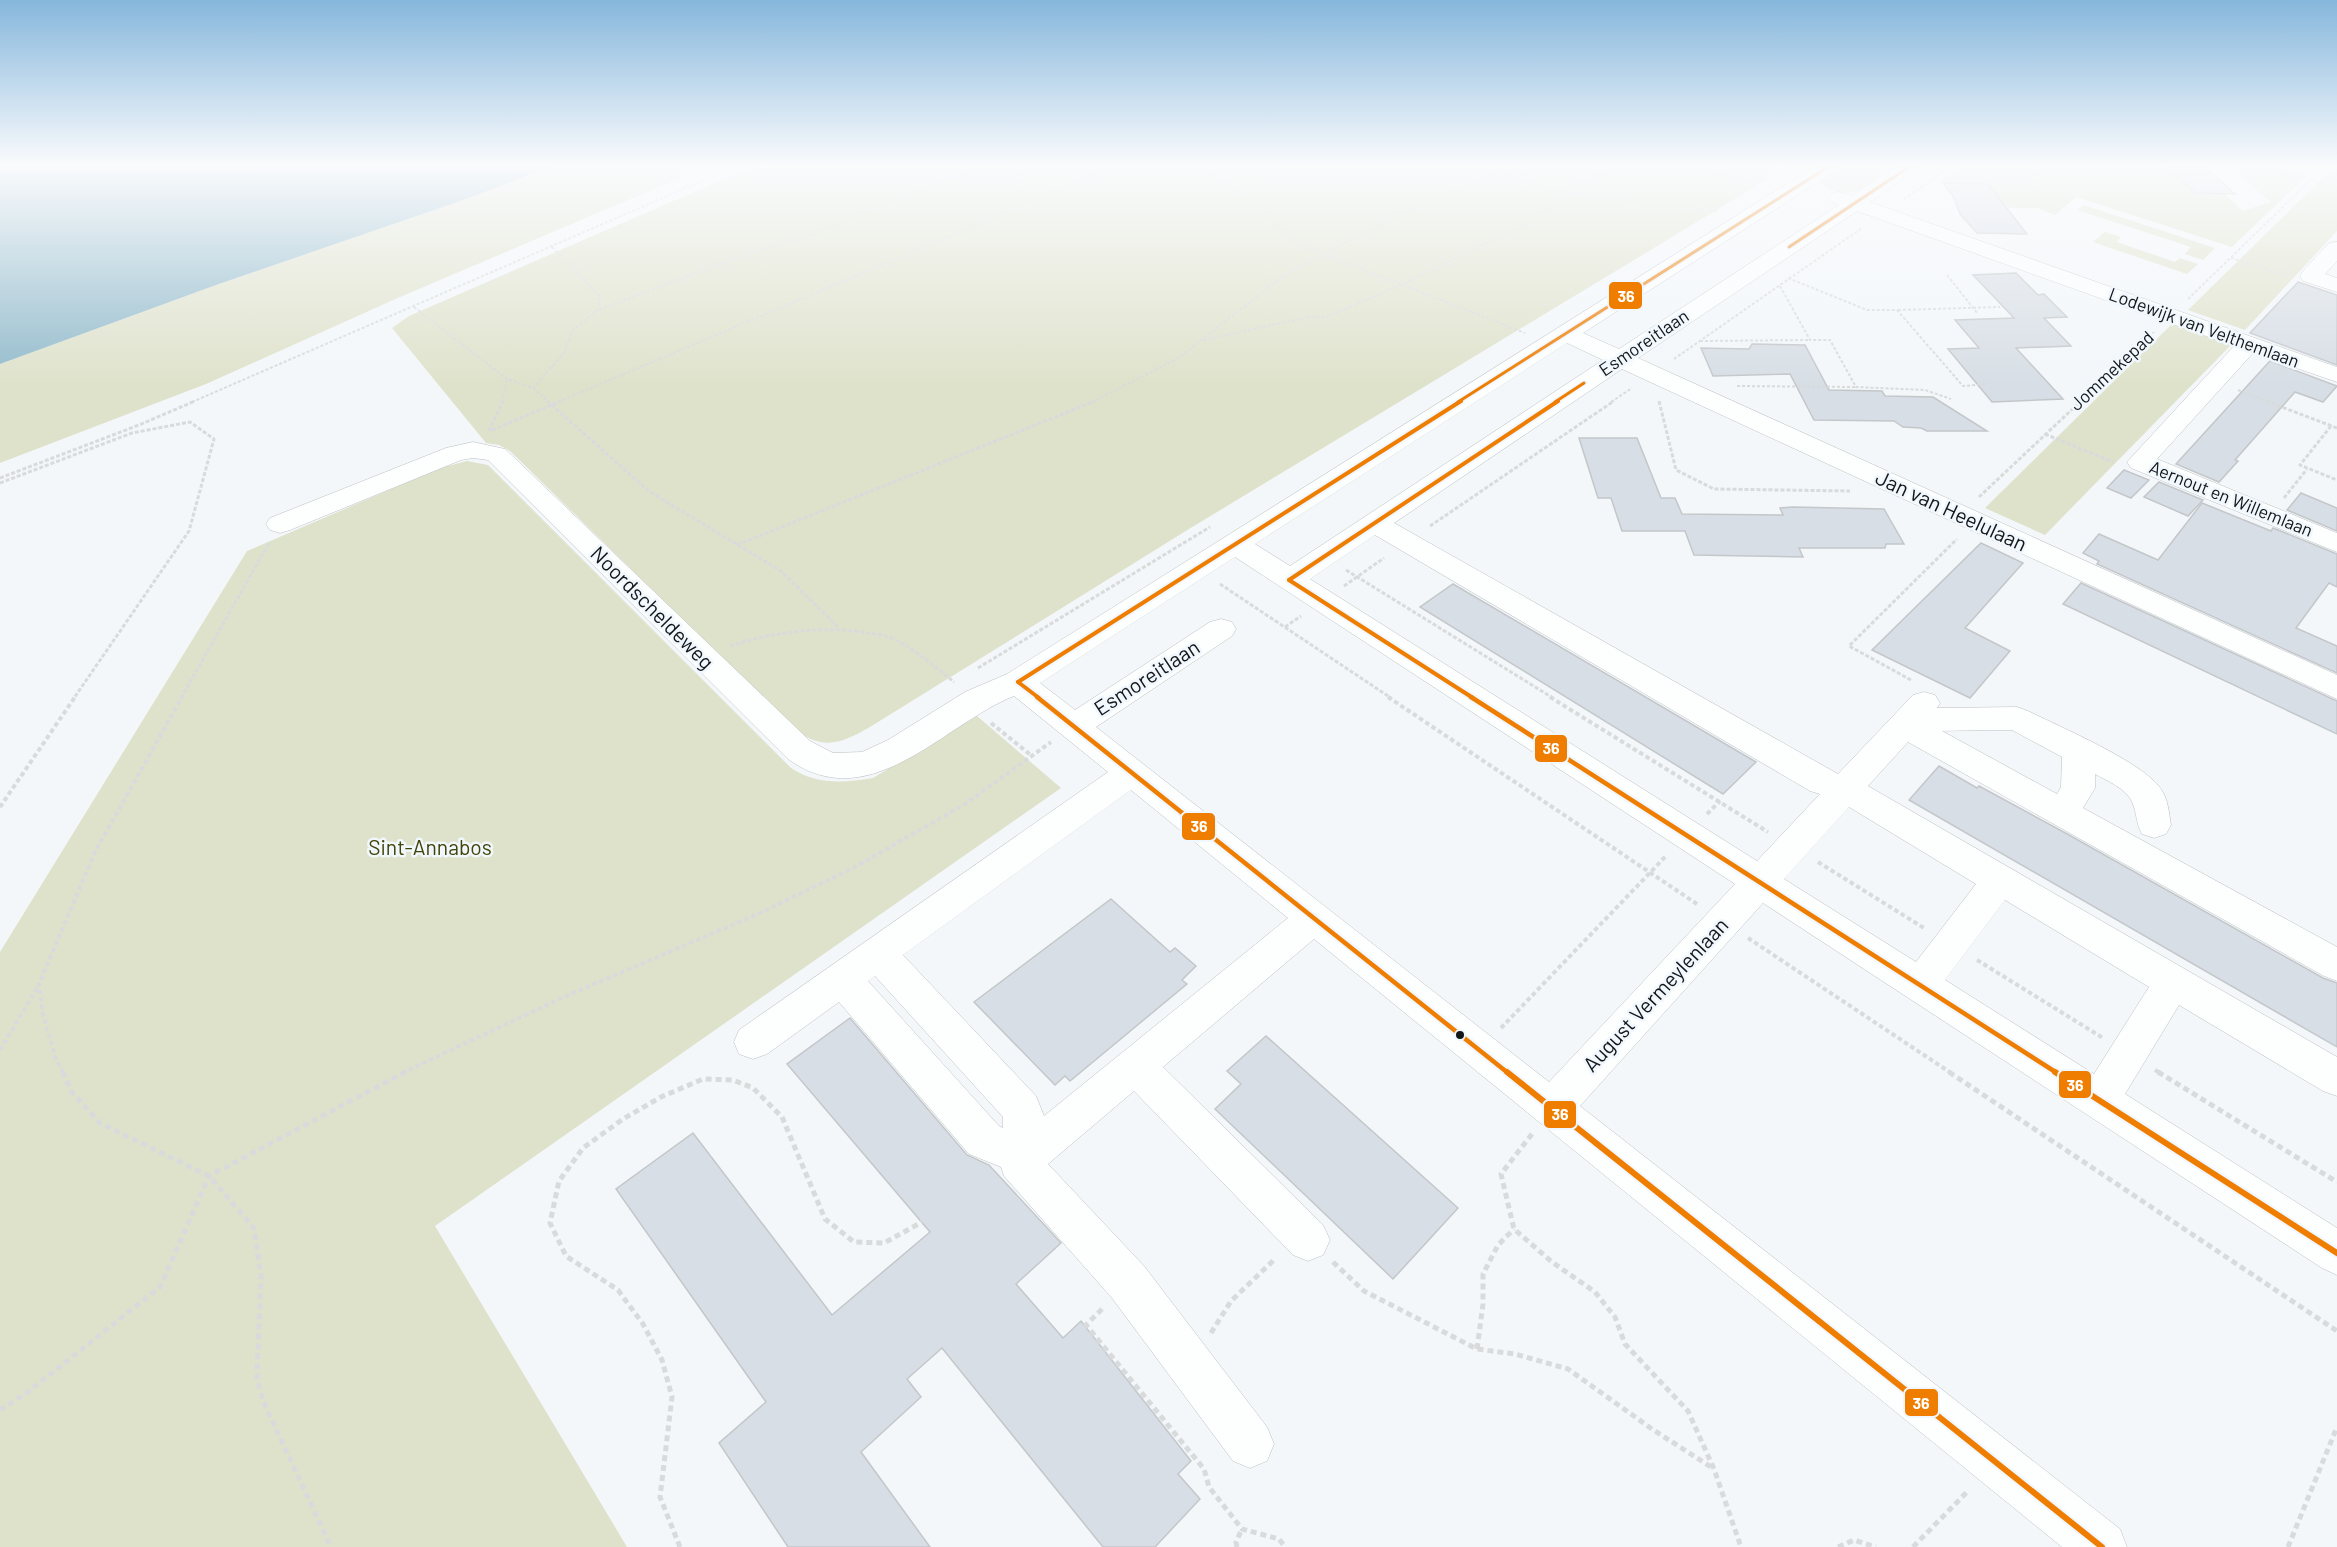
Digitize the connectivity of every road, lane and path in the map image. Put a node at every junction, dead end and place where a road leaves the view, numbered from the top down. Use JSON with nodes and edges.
{"nodes":[{"id":1,"x":570,"y":239,"type":"edge"},
{"id":2,"x":798,"y":239,"type":"edge"},
{"id":3,"x":942,"y":239,"type":"edge"},
{"id":4,"x":1288,"y":239,"type":"edge"},
{"id":5,"x":1352,"y":239,"type":"edge"},
{"id":6,"x":1495,"y":239,"type":"edge"},
{"id":7,"x":1715,"y":239,"type":"edge"},
{"id":8,"x":1801,"y":239,"type":"edge"},
{"id":9,"x":1846,"y":239,"type":"edge"},
{"id":10,"x":1956,"y":239,"type":"edge"},
{"id":11,"x":2250,"y":239,"type":"edge"},
{"id":12,"x":552,"y":247,"type":"junction"},
{"id":13,"x":2337,"y":248,"type":"edge"},
{"id":14,"x":1324,"y":254,"type":"junction"},
{"id":15,"x":2231,"y":258,"type":"junction"},
{"id":16,"x":1760,"y":267,"type":"junction"},
{"id":17,"x":1947,"y":275,"type":"dead end"},
{"id":18,"x":2311,"y":276,"type":"junction"},
{"id":19,"x":1790,"y":279,"type":"junction"},
{"id":20,"x":1403,"y":284,"type":"junction"},
{"id":21,"x":2337,"y":285,"type":"edge"},
{"id":22,"x":1780,"y":286,"type":"junction"},
{"id":23,"x":413,"y":307,"type":"junction"},
{"id":24,"x":2000,"y":307,"type":"dead end"},
{"id":25,"x":1973,"y":309,"type":"junction"},
{"id":26,"x":598,"y":310,"type":"junction"},
{"id":27,"x":1897,"y":310,"type":"junction"},
{"id":28,"x":1978,"y":314,"type":"dead end"},
{"id":29,"x":2171,"y":316,"type":"junction"},
{"id":30,"x":1525,"y":333,"type":"dead end"},
{"id":31,"x":1566,"y":334,"type":"junction"},
{"id":32,"x":1810,"y":340,"type":"junction"},
{"id":33,"x":1200,"y":341,"type":"junction"},
{"id":34,"x":1700,"y":341,"type":"junction"},
{"id":35,"x":2249,"y":344,"type":"junction"},
{"id":36,"x":1620,"y":359,"type":"junction"},
{"id":37,"x":1652,"y":374,"type":"junction"},
{"id":38,"x":2337,"y":375,"type":"edge"},
{"id":39,"x":507,"y":379,"type":"junction"},
{"id":40,"x":2215,"y":381,"type":"junction"},
{"id":41,"x":1986,"y":384,"type":"dead end"},
{"id":42,"x":1677,"y":385,"type":"junction"},
{"id":43,"x":1856,"y":387,"type":"junction"},
{"id":44,"x":533,"y":388,"type":"junction"},
{"id":45,"x":1951,"y":399,"type":"dead end"},
{"id":46,"x":553,"y":404,"type":"junction"},
{"id":47,"x":2331,"y":426,"type":"junction"},
{"id":48,"x":2337,"y":428,"type":"edge"},
{"id":49,"x":2044,"y":434,"type":"junction"},
{"id":50,"x":2140,"y":462,"type":"junction"},
{"id":51,"x":2307,"y":469,"type":"junction"},
{"id":52,"x":0,"y":478,"type":"edge"},
{"id":53,"x":2337,"y":480,"type":"edge"},
{"id":54,"x":0,"y":483,"type":"edge"},
{"id":55,"x":1851,"y":491,"type":"dead end"},
{"id":56,"x":2270,"y":515,"type":"junction"},
{"id":57,"x":1968,"y":518,"type":"junction"},
{"id":58,"x":1374,"y":523,"type":"junction"},
{"id":59,"x":280,"y":524,"type":"joint"},
{"id":60,"x":1407,"y":542,"type":"junction"},
{"id":61,"x":2337,"y":543,"type":"edge"},
{"id":62,"x":1235,"y":544,"type":"junction"},
{"id":63,"x":737,"y":545,"type":"junction"},
{"id":64,"x":1324,"y":556,"type":"junction"},
{"id":65,"x":1197,"y":568,"type":"junction"},
{"id":66,"x":1357,"y":577,"type":"junction"},
{"id":67,"x":1289,"y":580,"type":"junction"},
{"id":68,"x":1322,"y":601,"type":"junction"},
{"id":69,"x":838,"y":627,"type":"junction"},
{"id":70,"x":1285,"y":627,"type":"junction"},
{"id":71,"x":1221,"y":629,"type":"dead end"},
{"id":72,"x":701,"y":656,"type":"junction"},
{"id":73,"x":1018,"y":682,"type":"junction"},
{"id":74,"x":2337,"y":688,"type":"edge"},
{"id":75,"x":977,"y":699,"type":"junction"},
{"id":76,"x":1913,"y":715,"type":"junction"},
{"id":77,"x":1074,"y":726,"type":"junction"},
{"id":78,"x":2078,"y":752,"type":"junction"},
{"id":79,"x":1032,"y":756,"type":"junction"},
{"id":80,"x":1132,"y":772,"type":"junction"},
{"id":81,"x":1845,"y":789,"type":"junction"},
{"id":82,"x":1720,"y":801,"type":"junction"},
{"id":83,"x":0,"y":807,"type":"edge"},
{"id":84,"x":2064,"y":812,"type":"junction"},
{"id":85,"x":2154,"y":825,"type":"dead end"},
{"id":86,"x":1686,"y":835,"type":"junction"},
{"id":87,"x":1792,"y":846,"type":"junction"},
{"id":88,"x":1650,"y":872,"type":"junction"},
{"id":89,"x":2000,"y":880,"type":"junction"},
{"id":90,"x":1760,"y":882,"type":"junction"},
{"id":91,"x":1313,"y":918,"type":"junction"},
{"id":92,"x":1724,"y":921,"type":"junction"},
{"id":93,"x":1950,"y":943,"type":"junction"},
{"id":94,"x":878,"y":953,"type":"junction"},
{"id":95,"x":2337,"y":965,"type":"edge"},
{"id":96,"x":842,"y":979,"type":"junction"},
{"id":97,"x":2173,"y":981,"type":"junction"},
{"id":98,"x":39,"y":984,"type":"junction"},
{"id":99,"x":1921,"y":986,"type":"junction"},
{"id":100,"x":753,"y":1042,"type":"dead end"},
{"id":101,"x":0,"y":1050,"type":"edge"},
{"id":102,"x":1480,"y":1051,"type":"junction"},
{"id":103,"x":2130,"y":1054,"type":"junction"},
{"id":104,"x":1134,"y":1065,"type":"junction"},
{"id":105,"x":2337,"y":1078,"type":"edge"},
{"id":106,"x":2100,"y":1100,"type":"junction"},
{"id":107,"x":1552,"y":1108,"type":"junction"},
{"id":108,"x":209,"y":1176,"type":"junction"},
{"id":109,"x":2337,"y":1182,"type":"edge"},
{"id":110,"x":922,"y":1222,"type":"dead end"},
{"id":111,"x":1514,"y":1228,"type":"junction"},
{"id":112,"x":1308,"y":1240,"type":"junction"},
{"id":113,"x":2337,"y":1253,"type":"edge"},
{"id":114,"x":1128,"y":1282,"type":"junction"},
{"id":115,"x":2337,"y":1331,"type":"edge"},
{"id":116,"x":1477,"y":1349,"type":"junction"},
{"id":117,"x":1194,"y":1368,"type":"junction"},
{"id":118,"x":0,"y":1410,"type":"edge"},
{"id":119,"x":2337,"y":1427,"type":"edge"},
{"id":120,"x":1250,"y":1444,"type":"dead end"},
{"id":121,"x":1997,"y":1463,"type":"junction"},
{"id":122,"x":1714,"y":1468,"type":"junction"},
{"id":123,"x":1242,"y":1529,"type":"junction"},
{"id":124,"x":331,"y":1547,"type":"edge"},
{"id":125,"x":680,"y":1547,"type":"edge"},
{"id":126,"x":1237,"y":1547,"type":"edge"},
{"id":127,"x":1285,"y":1547,"type":"edge"},
{"id":128,"x":1742,"y":1547,"type":"edge"},
{"id":129,"x":1838,"y":1547,"type":"edge"},
{"id":130,"x":1876,"y":1547,"type":"edge"},
{"id":131,"x":1913,"y":1547,"type":"edge"},
{"id":132,"x":2102,"y":1547,"type":"edge"},
{"id":133,"x":2289,"y":1547,"type":"edge"}],
"edges":[{"from":1,"to":12,"type":"path"},
{"from":2,"to":26,"type":"path"},
{"from":3,"to":46,"type":"path"},
{"from":4,"to":14,"type":"path"},
{"from":5,"to":14,"type":"path"},
{"from":6,"to":20,"type":"path"},
{"from":7,"to":31,"type":"street"},
{"from":8,"to":16,"type":"street","name":"Esmoreitlaan"},
{"from":9,"to":19,"type":"path"},
{"from":10,"to":29,"type":"street","name":"Lodewijk van Velthemlaan"},
{"from":11,"to":15,"type":"path","name":"Jommekepad"},
{"from":12,"to":23,"type":"path"},
{"from":12,"to":26,"type":"path"},
{"from":13,"to":18,"type":"street"},
{"from":14,"to":20,"type":"path"},
{"from":14,"to":33,"type":"path"},
{"from":15,"to":18,"type":"path"},
{"from":15,"to":29,"type":"path","name":"Jommekepad"},
{"from":16,"to":19,"type":"path"},
{"from":16,"to":36,"type":"street","name":"Esmoreitlaan"},
{"from":17,"to":25,"type":"path"},
{"from":18,"to":21,"type":"street"},
{"from":19,"to":22,"type":"path"},
{"from":19,"to":27,"type":"path"},
{"from":20,"to":30,"type":"path"},
{"from":20,"to":33,"type":"path"},
{"from":22,"to":32,"type":"path"},
{"from":22,"to":34,"type":"path"},
{"from":23,"to":39,"type":"path"},
{"from":23,"to":52,"type":"path"},
{"from":24,"to":25,"type":"path"},
{"from":25,"to":27,"type":"path"},
{"from":25,"to":28,"type":"path"},
{"from":26,"to":44,"type":"path"},
{"from":27,"to":41,"type":"path"},
{"from":29,"to":35,"type":"street","name":"Lodewijk van Velthemlaan"},
{"from":29,"to":49,"type":"path","name":"Jommekepad"},
{"from":31,"to":36,"type":"street","name":"Jan van Heelulaan"},
{"from":31,"to":62,"type":"street"},
{"from":32,"to":34,"type":"path"},
{"from":32,"to":43,"type":"path"},
{"from":33,"to":63,"type":"path"},
{"from":34,"to":37,"type":"path"},
{"from":35,"to":38,"type":"street","name":"Lodewijk van Velthemlaan"},
{"from":35,"to":40,"type":"street","name":"Aernout en Willemlaan"},
{"from":36,"to":37,"type":"street","name":"Jan van Heelulaan"},
{"from":36,"to":58,"type":"street","name":"Esmoreitlaan"},
{"from":37,"to":42,"type":"street","name":"Jan van Heelulaan"},
{"from":37,"to":55,"type":"path"},
{"from":37,"to":60,"type":"path"},
{"from":39,"to":44,"type":"path"},
{"from":39,"to":46,"type":"path"},
{"from":40,"to":47,"type":"path"},
{"from":40,"to":50,"type":"street","name":"Aernout en Willemlaan"},
{"from":42,"to":43,"type":"path"},
{"from":42,"to":57,"type":"street","name":"Jan van Heelulaan"},
{"from":43,"to":45,"type":"path"},
{"from":44,"to":46,"type":"path"},
{"from":46,"to":63,"type":"path"},
{"from":47,"to":48,"type":"path"},
{"from":47,"to":51,"type":"path"},
{"from":49,"to":50,"type":"path","name":"Jommekepad"},
{"from":49,"to":57,"type":"path","name":"Jommekepad"},
{"from":50,"to":56,"type":"street","name":"Aernout en Willemlaan"},
{"from":51,"to":53,"type":"path"},
{"from":51,"to":56,"type":"path"},
{"from":54,"to":83,"type":"path"},
{"from":56,"to":61,"type":"street","name":"Aernout en Willemlaan"},
{"from":57,"to":74,"type":"street","name":"Jan van Heelulaan"},
{"from":57,"to":76,"type":"path","name":"Jommekepad"},
{"from":58,"to":60,"type":"street"},
{"from":58,"to":64,"type":"street","name":"Esmoreitlaan"},
{"from":59,"to":72,"type":"street","name":"Noordscheldeweg"},
{"from":59,"to":98,"type":"path"},
{"from":60,"to":66,"type":"path"},
{"from":60,"to":81,"type":"street"},
{"from":62,"to":65,"type":"street"},
{"from":62,"to":67,"type":"street"},
{"from":63,"to":69,"type":"path"},
{"from":64,"to":66,"type":"path"},
{"from":64,"to":67,"type":"street","name":"Esmoreitlaan"},
{"from":65,"to":70,"type":"path"},
{"from":65,"to":73,"type":"street"},
{"from":66,"to":68,"type":"path"},
{"from":66,"to":82,"type":"path"},
{"from":67,"to":68,"type":"street"},
{"from":68,"to":70,"type":"path"},
{"from":68,"to":86,"type":"street"},
{"from":69,"to":72,"type":"path"},
{"from":69,"to":75,"type":"path"},
{"from":70,"to":88,"type":"path"},
{"from":71,"to":77,"type":"street","name":"Esmoreitlaan"},
{"from":72,"to":75,"type":"street","name":"Noordscheldeweg"},
{"from":73,"to":75,"type":"street","name":"Noordscheldeweg"},
{"from":73,"to":77,"type":"street"},
{"from":75,"to":79,"type":"path"},
{"from":76,"to":78,"type":"street"},
{"from":76,"to":81,"type":"street","name":"August Vermeylenlaan"},
{"from":76,"to":84,"type":"street"},
{"from":77,"to":79,"type":"path"},
{"from":77,"to":80,"type":"street"},
{"from":78,"to":84,"type":"street"},
{"from":78,"to":85,"type":"street"},
{"from":79,"to":108,"type":"path"},
{"from":80,"to":91,"type":"street"},
{"from":80,"to":94,"type":"street"},
{"from":81,"to":87,"type":"street","name":"August Vermeylenlaan"},
{"from":81,"to":89,"type":"street"},
{"from":82,"to":86,"type":"path"},
{"from":82,"to":87,"type":"path"},
{"from":84,"to":95,"type":"street"},
{"from":86,"to":88,"type":"path"},
{"from":86,"to":90,"type":"street"},
{"from":87,"to":90,"type":"street","name":"August Vermeylenlaan"},
{"from":87,"to":93,"type":"path"},
{"from":88,"to":92,"type":"path"},
{"from":88,"to":102,"type":"path"},
{"from":89,"to":93,"type":"street"},
{"from":89,"to":97,"type":"street"},
{"from":90,"to":92,"type":"street","name":"August Vermeylenlaan"},
{"from":90,"to":99,"type":"street"},
{"from":91,"to":102,"type":"street"},
{"from":91,"to":104,"type":"street"},
{"from":92,"to":107,"type":"street","name":"August Vermeylenlaan"},
{"from":92,"to":115,"type":"path"},
{"from":93,"to":99,"type":"street"},
{"from":93,"to":103,"type":"path"},
{"from":94,"to":96,"type":"street"},
{"from":94,"to":96,"type":"street"},
{"from":96,"to":100,"type":"street"},
{"from":97,"to":103,"type":"street"},
{"from":97,"to":105,"type":"street"},
{"from":98,"to":101,"type":"path"},
{"from":98,"to":108,"type":"path"},
{"from":99,"to":106,"type":"street"},
{"from":102,"to":107,"type":"street"},
{"from":103,"to":106,"type":"street"},
{"from":103,"to":109,"type":"path"},
{"from":104,"to":112,"type":"street"},
{"from":104,"to":114,"type":"street"},
{"from":106,"to":113,"type":"street"},
{"from":107,"to":111,"type":"path"},
{"from":107,"to":121,"type":"street"},
{"from":108,"to":118,"type":"path"},
{"from":108,"to":124,"type":"path"},
{"from":110,"to":125,"type":"path"},
{"from":111,"to":116,"type":"path"},
{"from":111,"to":122,"type":"path"},
{"from":112,"to":116,"type":"path"},
{"from":112,"to":117,"type":"path"},
{"from":114,"to":117,"type":"street"},
{"from":114,"to":123,"type":"path"},
{"from":116,"to":122,"type":"path"},
{"from":117,"to":120,"type":"street"},
{"from":119,"to":133,"type":"path"},
{"from":121,"to":131,"type":"path"},
{"from":121,"to":132,"type":"street"},
{"from":122,"to":128,"type":"path"},
{"from":123,"to":126,"type":"path"},
{"from":123,"to":127,"type":"path"},
{"from":129,"to":130,"type":"path"}]}
